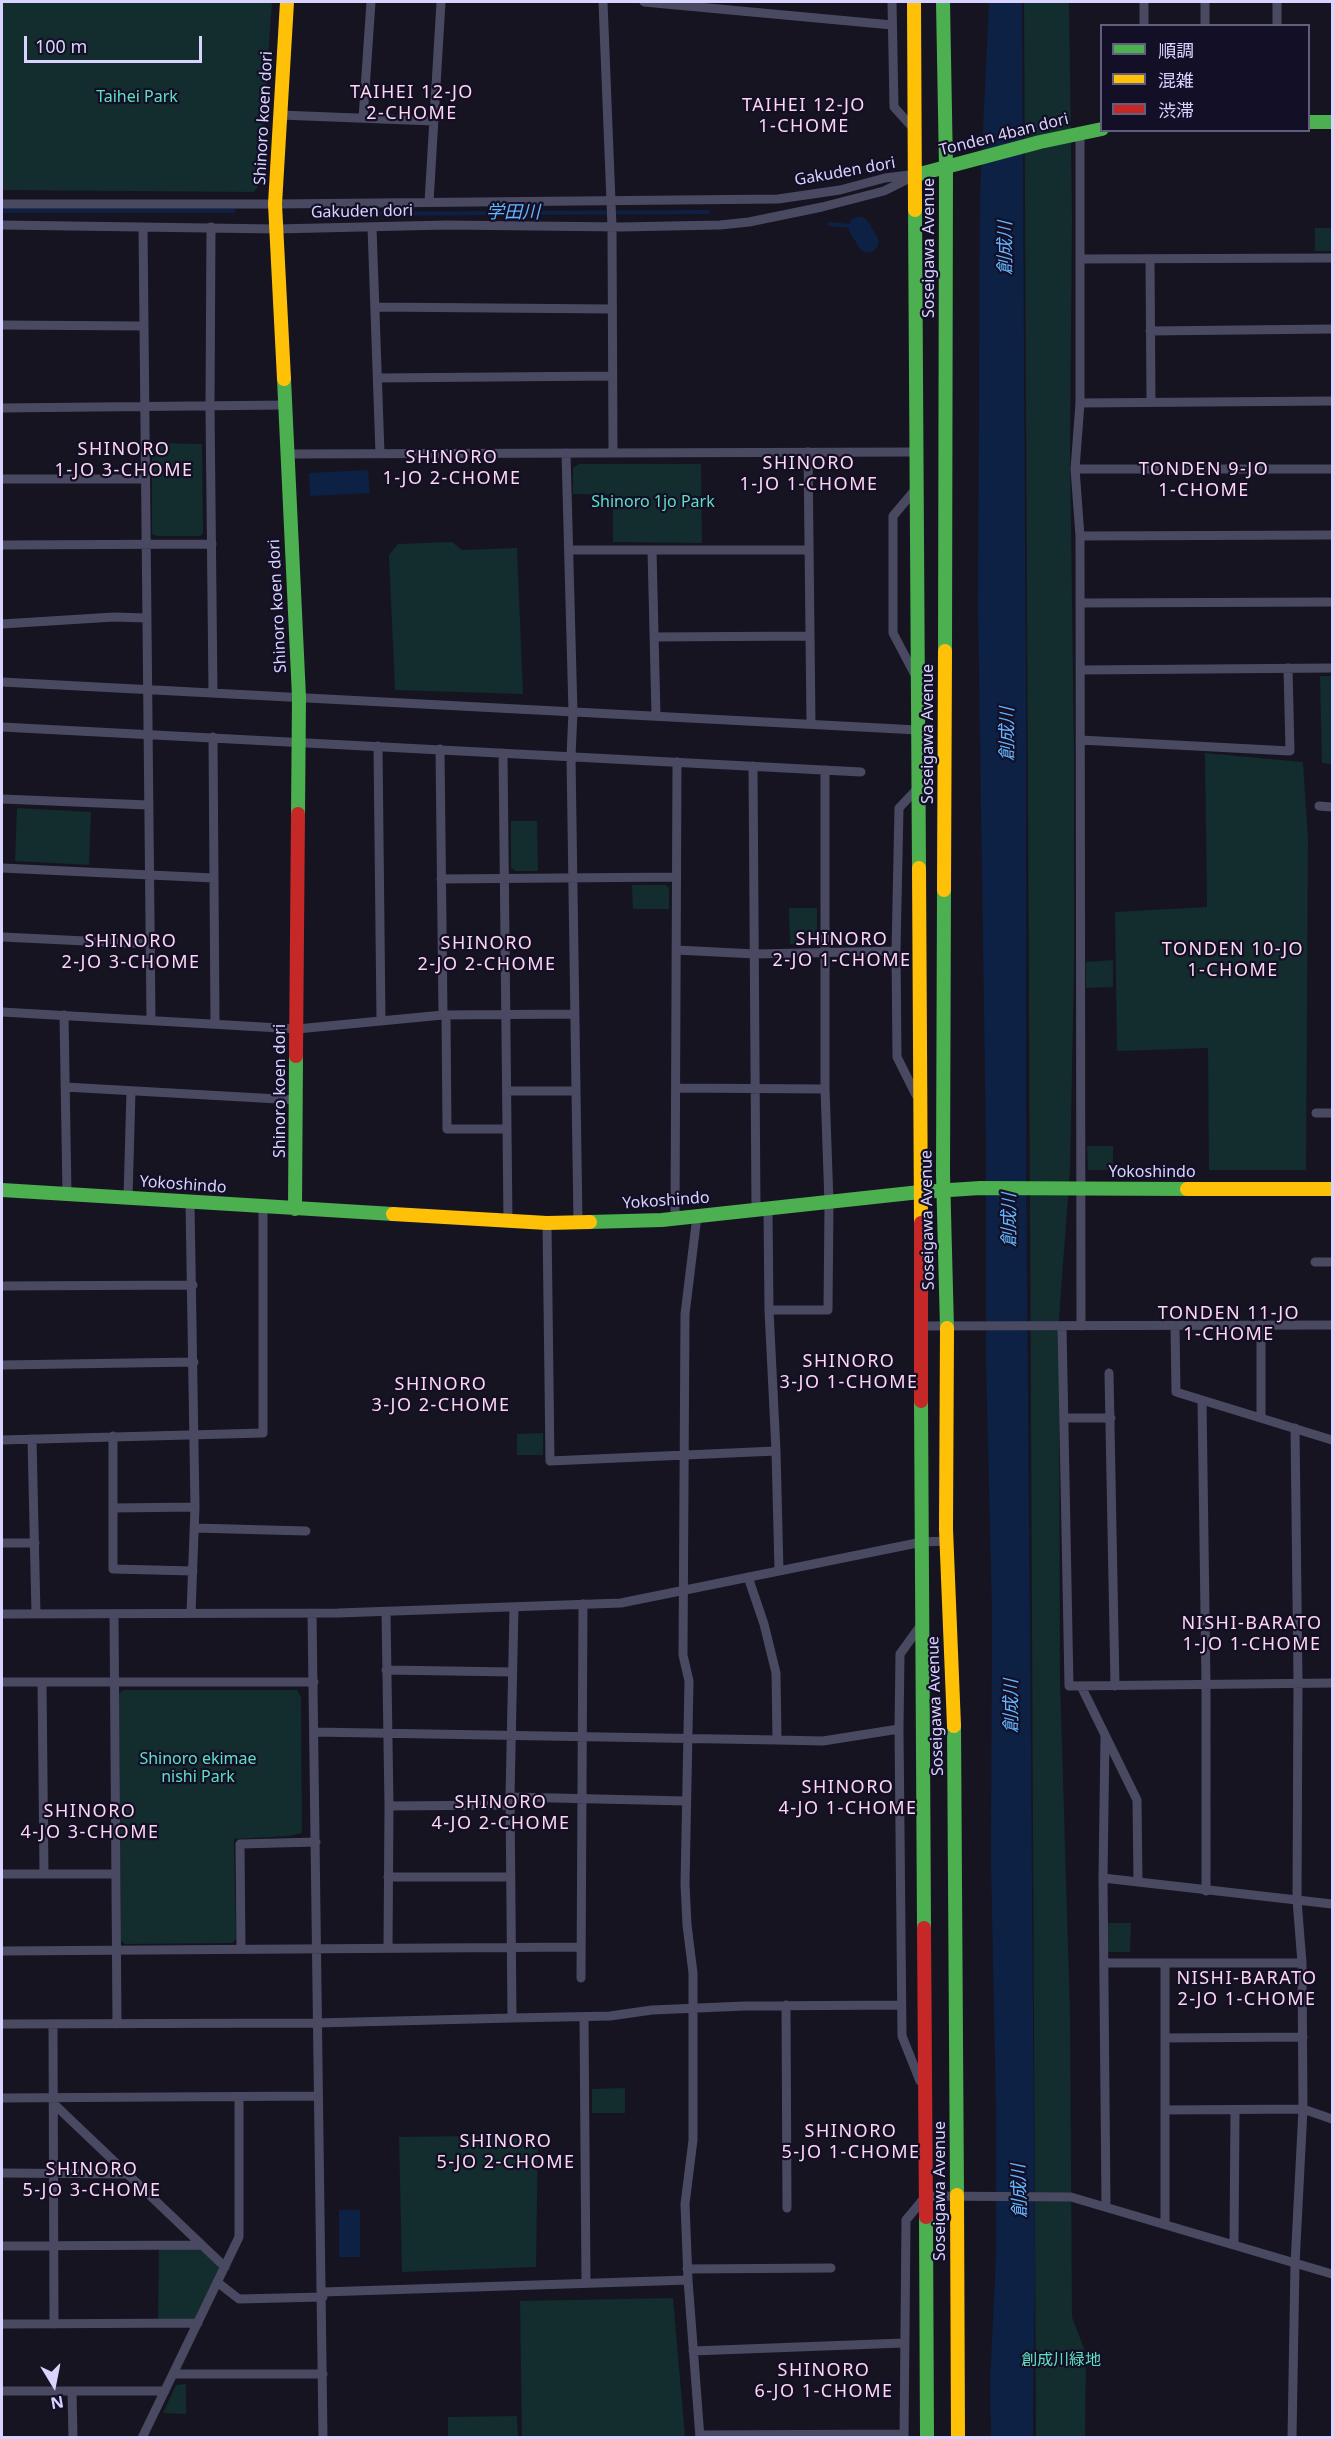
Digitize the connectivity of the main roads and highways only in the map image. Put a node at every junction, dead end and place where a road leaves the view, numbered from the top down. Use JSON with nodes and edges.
{"nodes":[{"id":1,"x":287,"y":2,"type":"edge"},
{"id":2,"x":914,"y":2,"type":"edge"},
{"id":3,"x":943,"y":2,"type":"edge"},
{"id":4,"x":1310,"y":122,"type":"edge"},
{"id":5,"x":1332,"y":122,"type":"edge"},
{"id":6,"x":1100,"y":129,"type":"edge"},
{"id":7,"x":946,"y":167,"type":"junction"},
{"id":8,"x":916,"y":175,"type":"junction"},
{"id":9,"x":1332,"y":1189,"type":"edge"},
{"id":10,"x":2,"y":1190,"type":"edge"},
{"id":11,"x":944,"y":1191,"type":"junction"},
{"id":12,"x":920,"y":1192,"type":"junction"},
{"id":13,"x":295,"y":1209,"type":"junction"},
{"id":14,"x":939,"y":1755,"type":"junction"},
{"id":15,"x":927,"y":2438,"type":"edge"},
{"id":16,"x":958,"y":2438,"type":"edge"}],
"edges":[{"from":1,"to":13,"type":"main road","name":"Shinoro koen dori"},
{"from":2,"to":8,"type":"main road","name":"Soseigawa Avenue"},
{"from":3,"to":7,"type":"main road","name":"Soseigawa Avenue"},
{"from":4,"to":5,"type":"main road"},
{"from":6,"to":7,"type":"main road","name":"Tonden 4ban dori"},
{"from":7,"to":8,"type":"main road","name":"Tonden 4ban dori"},
{"from":7,"to":11,"type":"main road","name":"Soseigawa Avenue"},
{"from":8,"to":12,"type":"main road","name":"Soseigawa Avenue"},
{"from":9,"to":11,"type":"main road","name":"Yokoshindo"},
{"from":10,"to":13,"type":"main road","name":"Yokoshindo"},
{"from":11,"to":12,"type":"main road","name":"Yokoshindo"},
{"from":11,"to":14,"type":"main road","name":"Soseigawa Avenue"},
{"from":12,"to":13,"type":"main road","name":"Yokoshindo"},
{"from":12,"to":14,"type":"main road","name":"Soseigawa Avenue"},
{"from":14,"to":15,"type":"main road","name":"Soseigawa Avenue"},
{"from":14,"to":16,"type":"main road","name":"Soseigawa Avenue"}]}
